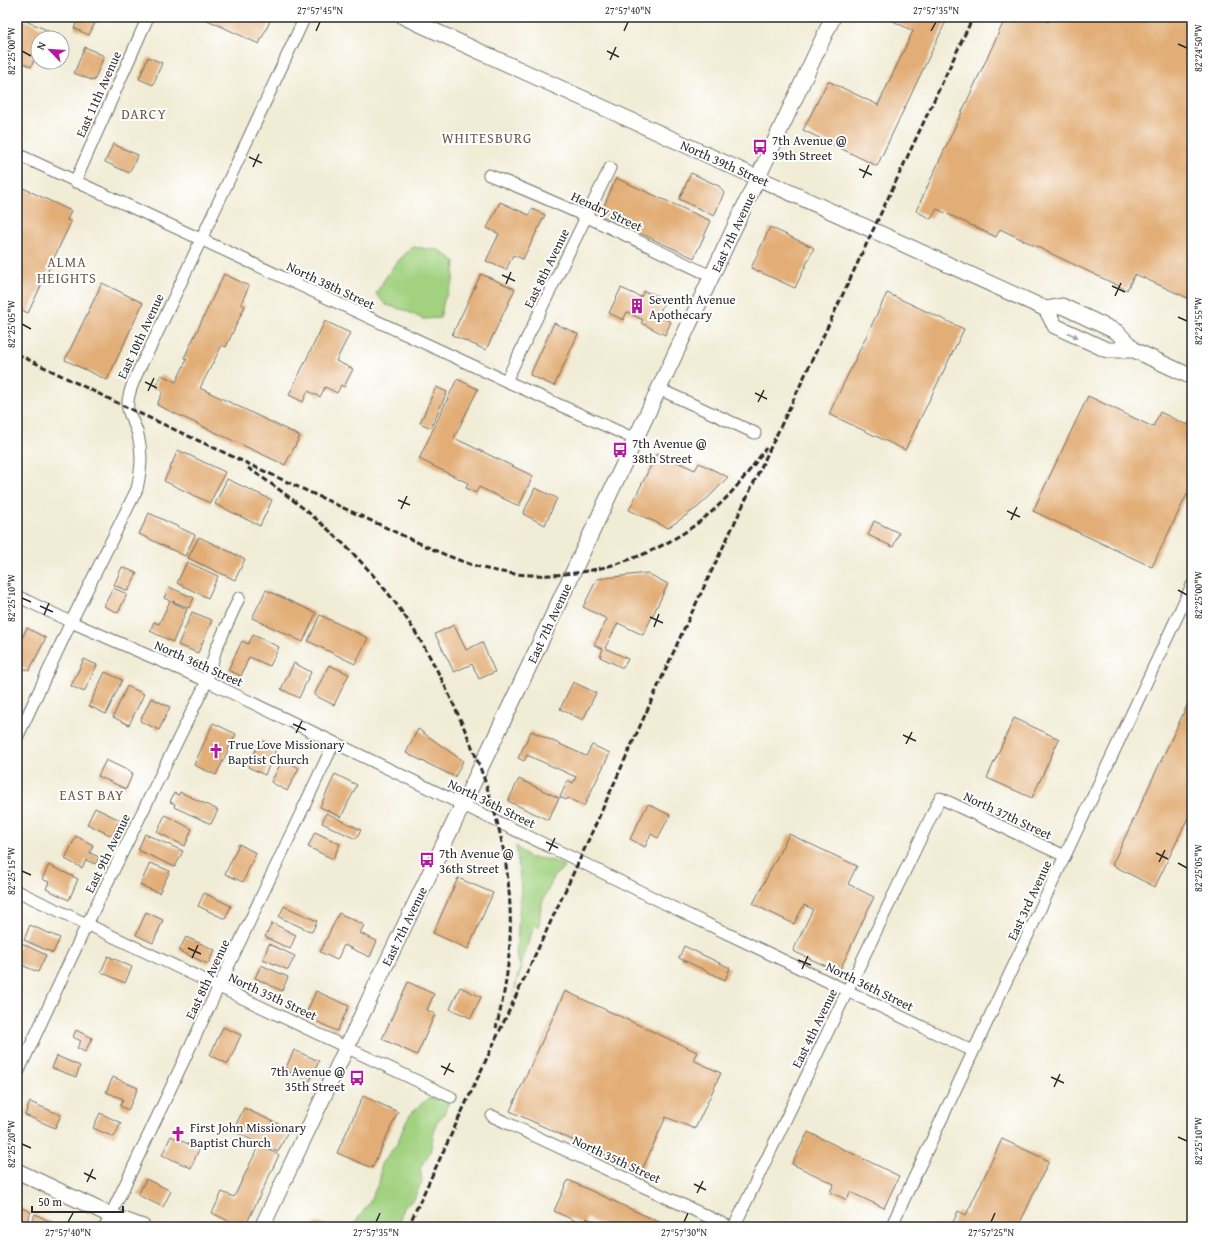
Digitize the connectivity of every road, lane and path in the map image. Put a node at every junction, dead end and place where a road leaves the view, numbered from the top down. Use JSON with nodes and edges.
{"nodes":[{"id":1,"x":148,"y":17,"type":"edge"},
{"id":2,"x":305,"y":17,"type":"edge"},
{"id":3,"x":404,"y":17,"type":"edge"},
{"id":4,"x":833,"y":17,"type":"edge"},
{"id":5,"x":17,"y":154,"type":"edge"},
{"id":6,"x":610,"y":168,"type":"dead end"},
{"id":7,"x":489,"y":175,"type":"dead end"},
{"id":8,"x":758,"y":178,"type":"junction"},
{"id":9,"x":75,"y":182,"type":"junction"},
{"id":10,"x":587,"y":217,"type":"junction"},
{"id":11,"x":200,"y":240,"type":"junction"},
{"id":12,"x":712,"y":276,"type":"junction"},
{"id":13,"x":1046,"y":309,"type":"junction"},
{"id":14,"x":1134,"y":350,"type":"junction"},
{"id":15,"x":1192,"y":377,"type":"edge"},
{"id":16,"x":506,"y":381,"type":"junction"},
{"id":17,"x":659,"y":388,"type":"junction"},
{"id":18,"x":755,"y":433,"type":"dead end"},
{"id":19,"x":636,"y":438,"type":"junction"},
{"id":20,"x":1192,"y":585,"type":"edge"},
{"id":21,"x":17,"y":596,"type":"edge"},
{"id":22,"x":238,"y":598,"type":"dead end"},
{"id":23,"x":71,"y":622,"type":"junction"},
{"id":24,"x":207,"y":681,"type":"junction"},
{"id":25,"x":17,"y":738,"type":"edge"},
{"id":26,"x":334,"y":743,"type":"junction"},
{"id":27,"x":940,"y":798,"type":"joint"},
{"id":28,"x":463,"y":805,"type":"junction"},
{"id":29,"x":1065,"y":856,"type":"junction"},
{"id":30,"x":17,"y":891,"type":"edge"},
{"id":31,"x":87,"y":924,"type":"junction"},
{"id":32,"x":219,"y":986,"type":"junction"},
{"id":33,"x":847,"y":991,"type":"junction"},
{"id":34,"x":347,"y":1047,"type":"junction"},
{"id":35,"x":973,"y":1051,"type":"junction"},
{"id":36,"x":17,"y":1075,"type":"edge"},
{"id":37,"x":451,"y":1097,"type":"dead end"},
{"id":38,"x":492,"y":1116,"type":"dead end"},
{"id":39,"x":17,"y":1171,"type":"edge"},
{"id":40,"x":107,"y":1221,"type":"edge"},
{"id":41,"x":143,"y":1227,"type":"edge"},
{"id":42,"x":262,"y":1227,"type":"edge"},
{"id":43,"x":730,"y":1227,"type":"edge"},
{"id":44,"x":734,"y":1227,"type":"edge"},
{"id":45,"x":891,"y":1227,"type":"edge"}],
"edges":[{"from":1,"to":9,"type":"street","name":"East 11th Avenue"},
{"from":2,"to":11,"type":"street","name":"East 10th Avenue"},
{"from":3,"to":8,"type":"street","name":"North 39th Street"},
{"from":4,"to":8,"type":"street","name":"East 7th Avenue"},
{"from":5,"to":9,"type":"street","name":"North 38th Street"},
{"from":6,"to":10,"type":"street","name":"East 8th Avenue"},
{"from":7,"to":10,"type":"street","name":"Hendry Street"},
{"from":8,"to":12,"type":"street","name":"East 7th Avenue"},
{"from":8,"to":13,"type":"street","name":"North 39th Street"},
{"from":9,"to":11,"type":"street","name":"North 38th Street"},
{"from":10,"to":12,"type":"street","name":"Hendry Street"},
{"from":10,"to":16,"type":"street","name":"East 8th Avenue"},
{"from":11,"to":16,"type":"street","name":"North 38th Street"},
{"from":11,"to":23,"type":"street","name":"East 10th Avenue"},
{"from":12,"to":17,"type":"street","name":"East 7th Avenue"},
{"from":13,"to":14,"type":"street","name":"North 39th Street"},
{"from":13,"to":14,"type":"street","name":"North 39th Street","one_way":true},
{"from":14,"to":15,"type":"street","name":"North 39th Street"},
{"from":16,"to":19,"type":"street","name":"North 38th Street"},
{"from":17,"to":18,"type":"street"},
{"from":17,"to":19,"type":"street","name":"East 7th Avenue"},
{"from":19,"to":28,"type":"street","name":"East 7th Avenue"},
{"from":20,"to":29,"type":"street","name":"East 3rd Avenue"},
{"from":21,"to":23,"type":"street","name":"North 36th Street"},
{"from":22,"to":24,"type":"street","name":"East 9th Avenue"},
{"from":23,"to":24,"type":"street","name":"North 36th Street"},
{"from":23,"to":25,"type":"street","name":"East 10th Avenue"},
{"from":24,"to":26,"type":"street","name":"North 36th Street"},
{"from":24,"to":31,"type":"street","name":"East 9th Avenue"},
{"from":26,"to":28,"type":"street","name":"North 36th Street"},
{"from":26,"to":32,"type":"street","name":"East 8th Avenue"},
{"from":27,"to":29,"type":"street","name":"North 37th Street"},
{"from":27,"to":33,"type":"street","name":"East 4th Avenue"},
{"from":28,"to":33,"type":"street","name":"North 36th Street"},
{"from":28,"to":34,"type":"street","name":"East 7th Avenue"},
{"from":29,"to":35,"type":"street","name":"East 3rd Avenue"},
{"from":30,"to":31,"type":"street","name":"North 35th Street"},
{"from":31,"to":32,"type":"street","name":"North 35th Street"},
{"from":31,"to":36,"type":"street","name":"East 9th Avenue"},
{"from":32,"to":34,"type":"street","name":"North 35th Street"},
{"from":32,"to":40,"type":"street","name":"East 8th Avenue"},
{"from":33,"to":35,"type":"street","name":"North 36th Street"},
{"from":33,"to":44,"type":"street","name":"East 4th Avenue"},
{"from":34,"to":37,"type":"street","name":"North 35th Street"},
{"from":34,"to":42,"type":"street","name":"East 7th Avenue"},
{"from":35,"to":45,"type":"street","name":"East 3rd Avenue"},
{"from":38,"to":43,"type":"street","name":"North 35th Street"},
{"from":39,"to":40,"type":"street"},
{"from":40,"to":41,"type":"street"}]}
